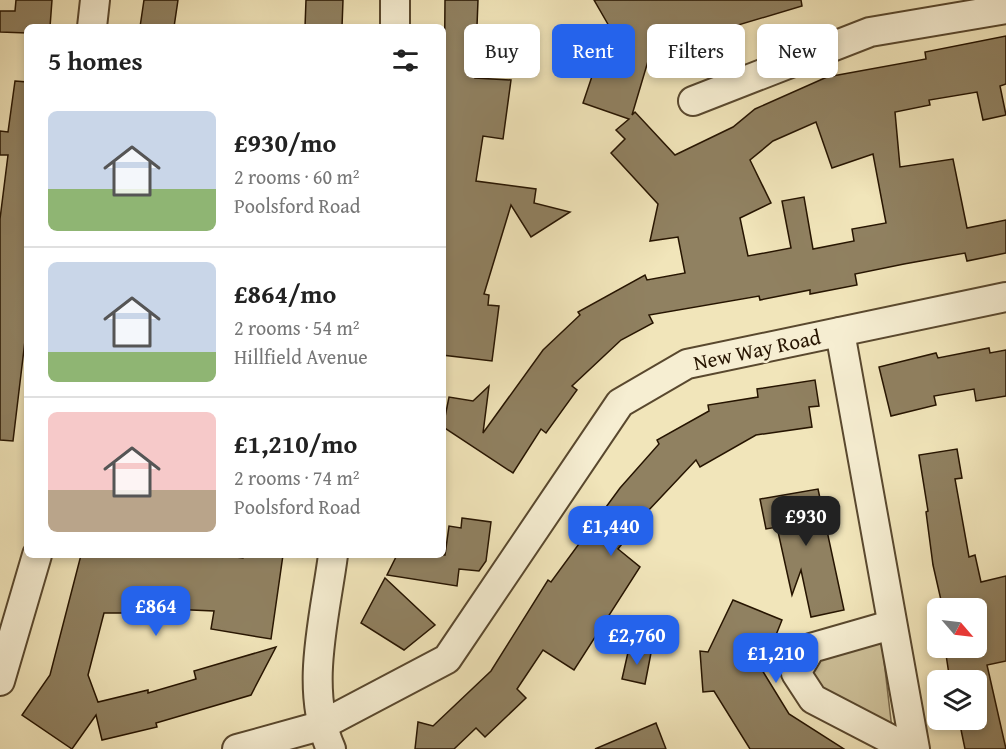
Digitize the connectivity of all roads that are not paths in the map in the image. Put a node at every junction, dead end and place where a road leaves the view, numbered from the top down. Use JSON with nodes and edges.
{"nodes":[{"id":1,"x":95,"y":0,"type":"edge"},
{"id":2,"x":395,"y":0,"type":"edge"},
{"id":3,"x":1006,"y":9,"type":"edge"},
{"id":4,"x":92,"y":24,"type":"edge"},
{"id":5,"x":395,"y":24,"type":"edge"},
{"id":6,"x":693,"y":101,"type":"dead end"},
{"id":7,"x":1006,"y":297,"type":"edge"},
{"id":8,"x":840,"y":332,"type":"junction"},
{"id":9,"x":36,"y":558,"type":"edge"},
{"id":10,"x":333,"y":558,"type":"edge"},
{"id":11,"x":891,"y":625,"type":"junction"},
{"id":12,"x":0,"y":681,"type":"edge"},
{"id":13,"x":326,"y":737,"type":"edge"},
{"id":14,"x":237,"y":749,"type":"edge"},
{"id":15,"x":909,"y":749,"type":"edge"},
{"id":16,"x":915,"y":749,"type":"edge"}],
"edges":[{"from":1,"to":4,"type":"street"},
{"from":2,"to":5,"type":"street"},
{"from":3,"to":6,"type":"street"},
{"from":7,"to":8,"type":"street","name":"New Way Road"},
{"from":8,"to":11,"type":"street"},
{"from":8,"to":13,"type":"street","name":"New Way Road"},
{"from":9,"to":12,"type":"street"},
{"from":10,"to":13,"type":"street"},
{"from":11,"to":15,"type":"street"},
{"from":11,"to":16,"type":"street"},
{"from":13,"to":14,"type":"street","name":"New Way Road"}]}
